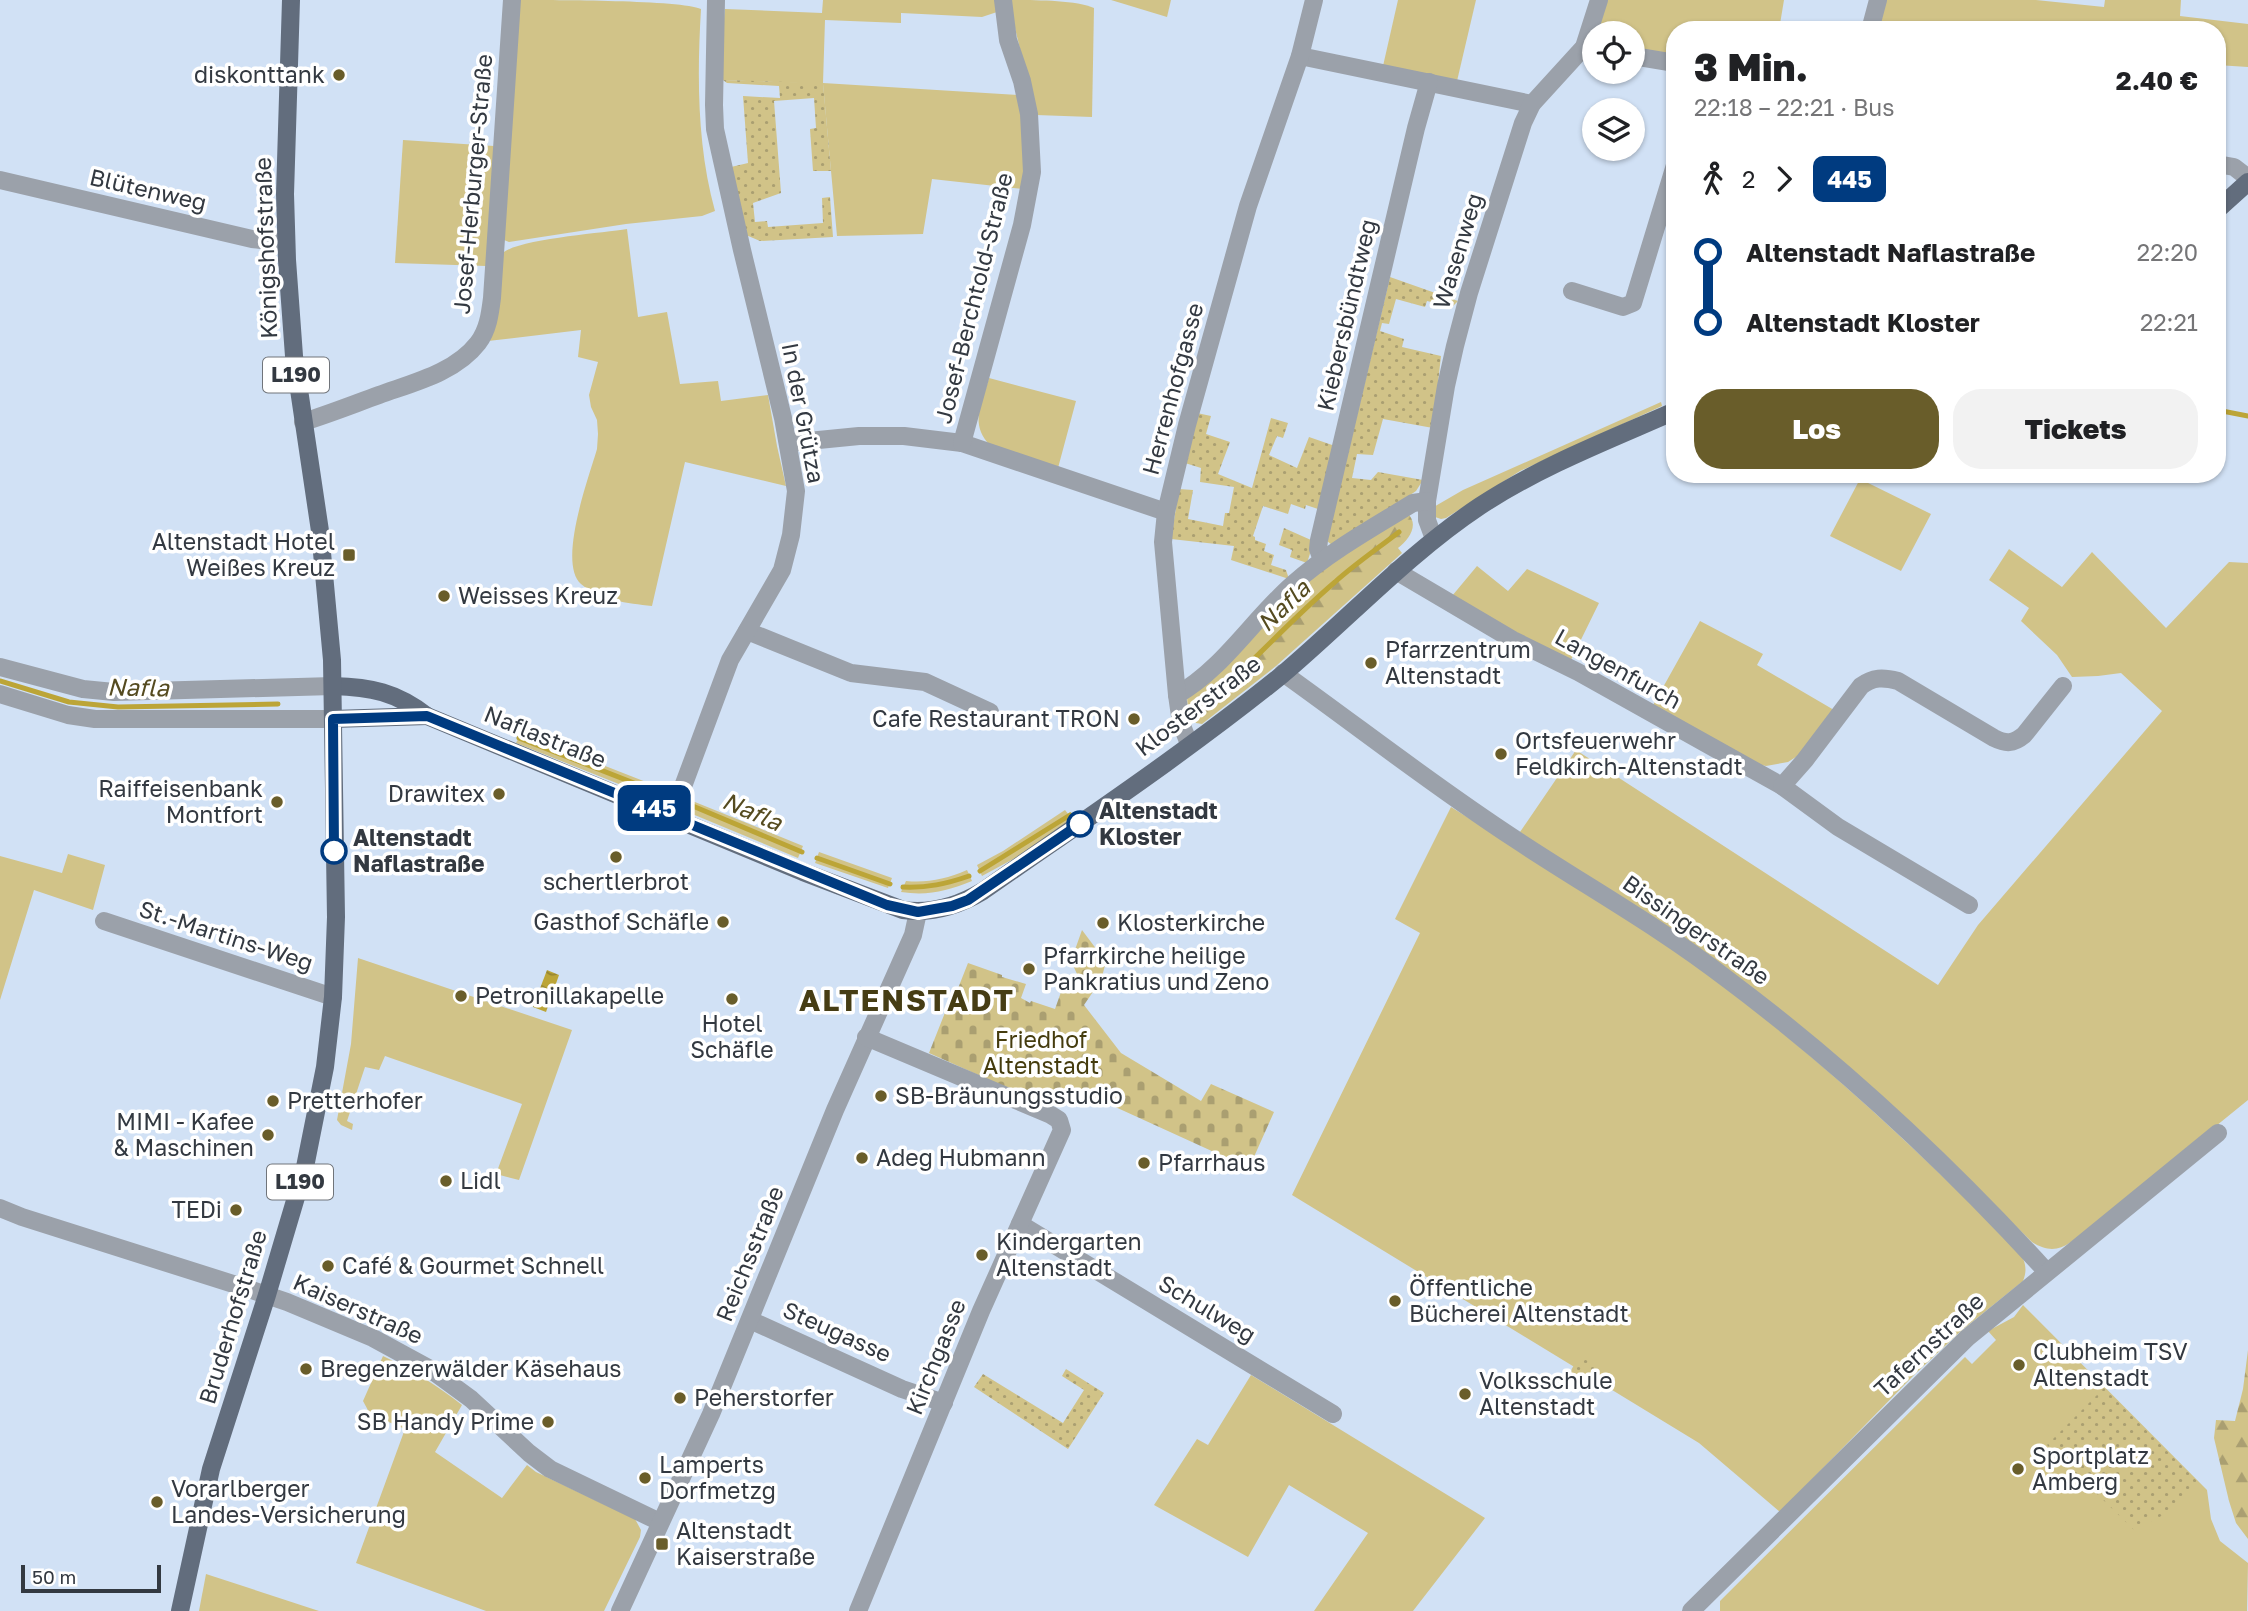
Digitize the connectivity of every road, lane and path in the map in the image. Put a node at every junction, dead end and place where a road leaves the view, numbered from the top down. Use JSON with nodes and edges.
{"nodes":[{"id":1,"x":290,"y":0,"type":"edge"},
{"id":2,"x":512,"y":0,"type":"edge"},
{"id":3,"x":716,"y":0,"type":"edge"},
{"id":4,"x":1003,"y":0,"type":"edge"},
{"id":5,"x":1314,"y":0,"type":"edge"},
{"id":6,"x":1599,"y":0,"type":"edge"},
{"id":7,"x":1878,"y":0,"type":"edge"},
{"id":8,"x":1595,"y":21,"type":"edge"},
{"id":9,"x":1872,"y":21,"type":"edge"},
{"id":10,"x":1300,"y":55,"type":"junction"},
{"id":11,"x":1582,"y":55,"type":"edge"},
{"id":12,"x":1645,"y":58,"type":"edge"},
{"id":13,"x":1666,"y":62,"type":"edge"},
{"id":14,"x":1429,"y":82,"type":"junction"},
{"id":15,"x":1531,"y":104,"type":"junction"},
{"id":16,"x":2226,"y":166,"type":"edge"},
{"id":17,"x":0,"y":180,"type":"edge"},
{"id":18,"x":2248,"y":180,"type":"edge"},
{"id":19,"x":1666,"y":195,"type":"edge"},
{"id":20,"x":2226,"y":201,"type":"edge"},
{"id":21,"x":286,"y":243,"type":"junction"},
{"id":22,"x":1572,"y":291,"type":"dead end"},
{"id":23,"x":1666,"y":415,"type":"edge"},
{"id":24,"x":303,"y":422,"type":"junction"},
{"id":25,"x":788,"y":443,"type":"junction"},
{"id":26,"x":962,"y":443,"type":"junction"},
{"id":27,"x":1427,"y":501,"type":"junction"},
{"id":28,"x":1166,"y":512,"type":"junction"},
{"id":29,"x":1434,"y":539,"type":"junction"},
{"id":30,"x":1322,"y":560,"type":"junction"},
{"id":31,"x":1396,"y":571,"type":"junction"},
{"id":32,"x":747,"y":631,"type":"junction"},
{"id":33,"x":0,"y":667,"type":"edge"},
{"id":34,"x":1283,"y":673,"type":"junction"},
{"id":35,"x":2063,"y":686,"type":"dead end"},
{"id":36,"x":0,"y":694,"type":"edge"},
{"id":37,"x":1177,"y":695,"type":"junction"},
{"id":38,"x":333,"y":702,"type":"junction"},
{"id":39,"x":990,"y":712,"type":"dead end"},
{"id":40,"x":427,"y":716,"type":"junction"},
{"id":41,"x":1189,"y":744,"type":"junction"},
{"id":42,"x":1782,"y":786,"type":"junction"},
{"id":43,"x":672,"y":816,"type":"junction"},
{"id":44,"x":1969,"y":905,"type":"dead end"},
{"id":45,"x":918,"y":912,"type":"junction"},
{"id":46,"x":104,"y":921,"type":"dead end"},
{"id":47,"x":333,"y":997,"type":"junction"},
{"id":48,"x":866,"y":1037,"type":"junction"},
{"id":49,"x":2218,"y":1133,"type":"dead end"},
{"id":50,"x":0,"y":1208,"type":"edge"},
{"id":51,"x":1020,"y":1224,"type":"junction"},
{"id":52,"x":2046,"y":1271,"type":"junction"},
{"id":53,"x":267,"y":1296,"type":"junction"},
{"id":54,"x":750,"y":1320,"type":"junction"},
{"id":55,"x":944,"y":1403,"type":"junction"},
{"id":56,"x":1333,"y":1414,"type":"dead end"},
{"id":57,"x":660,"y":1522,"type":"junction"},
{"id":58,"x":1696,"y":1609,"type":"edge"},
{"id":59,"x":180,"y":1611,"type":"edge"},
{"id":60,"x":620,"y":1611,"type":"edge"},
{"id":61,"x":858,"y":1611,"type":"edge"}],
"edges":[{"from":1,"to":21,"type":"main road","name":"Königshofstraße","number":"L190"},
{"from":2,"to":24,"type":"street","name":"Josef-Herburger-Straße"},
{"from":3,"to":25,"type":"street","name":"In der Grütza"},
{"from":4,"to":26,"type":"street","name":"Josef-Berchtold-Straße"},
{"from":5,"to":10,"type":"street","name":"Herrenhofgasse"},
{"from":6,"to":8,"type":"street","name":"Wasenweg"},
{"from":7,"to":9,"type":"street"},
{"from":10,"to":14,"type":"street"},
{"from":10,"to":28,"type":"street","name":"Herrenhofgasse"},
{"from":11,"to":15,"type":"street","name":"Wasenweg"},
{"from":12,"to":13,"type":"street"},
{"from":14,"to":15,"type":"street"},
{"from":14,"to":30,"type":"street","name":"Kiebersbündtweg"},
{"from":15,"to":27,"type":"street","name":"Wasenweg"},
{"from":16,"to":18,"type":"street"},
{"from":17,"to":21,"type":"street","name":"Blütenweg"},
{"from":18,"to":20,"type":"main road"},
{"from":19,"to":22,"type":"street"},
{"from":21,"to":24,"type":"main road","name":"Königshofstraße","number":"L190"},
{"from":23,"to":29,"type":"main road","name":"Klosterstraße"},
{"from":24,"to":38,"type":"main road","name":"Königshofstraße","number":"L190"},
{"from":25,"to":26,"type":"street"},
{"from":25,"to":32,"type":"street","name":"In der Grütza"},
{"from":26,"to":28,"type":"street"},
{"from":27,"to":29,"type":"street","name":"Wasenweg"},
{"from":27,"to":30,"type":"street"},
{"from":28,"to":37,"type":"street","name":"Herrenhofgasse"},
{"from":29,"to":31,"type":"main road","name":"Klosterstraße"},
{"from":30,"to":37,"type":"street"},
{"from":31,"to":34,"type":"main road","name":"Klosterstraße"},
{"from":31,"to":42,"type":"street","name":"Langenfurch"},
{"from":32,"to":39,"type":"street"},
{"from":32,"to":43,"type":"street","name":"In der Grütza"},
{"from":33,"to":38,"type":"street","name":"Naflastraße"},
{"from":34,"to":41,"type":"main road","name":"Klosterstraße"},
{"from":34,"to":52,"type":"street","name":"Bissingerstraße"},
{"from":35,"to":42,"type":"street"},
{"from":36,"to":38,"type":"street"},
{"from":37,"to":41,"type":"street","name":"Herrenhofgasse"},
{"from":38,"to":40,"type":"main road","name":"Naflastraße"},
{"from":38,"to":40,"type":"main road","name":"Naflastraße"},
{"from":38,"to":47,"type":"main road","name":"Bruderhofstraße","number":"L190"},
{"from":40,"to":43,"type":"main road","name":"Naflastraße"},
{"from":41,"to":45,"type":"main road","name":"Klosterstraße"},
{"from":42,"to":44,"type":"street","name":"Langenfurch"},
{"from":43,"to":45,"type":"main road","name":"Naflastraße"},
{"from":45,"to":48,"type":"street","name":"Reichsstraße"},
{"from":46,"to":47,"type":"street","name":"St.-Martins-Weg"},
{"from":47,"to":53,"type":"main road","name":"Bruderhofstraße","number":"L190"},
{"from":48,"to":51,"type":"street","name":"Kirchgasse"},
{"from":48,"to":54,"type":"street","name":"Reichsstraße"},
{"from":49,"to":52,"type":"street","name":"Tafernstraße"},
{"from":50,"to":53,"type":"street","name":"Kaiserstraße"},
{"from":51,"to":55,"type":"street","name":"Kirchgasse"},
{"from":51,"to":56,"type":"street","name":"Schulweg"},
{"from":52,"to":58,"type":"street","name":"Tafernstraße"},
{"from":53,"to":57,"type":"street","name":"Kaiserstraße"},
{"from":53,"to":59,"type":"main road","name":"Bruderhofstraße","number":"L190"},
{"from":54,"to":55,"type":"street","name":"Steugasse"},
{"from":54,"to":57,"type":"street","name":"Reichsstraße"},
{"from":55,"to":61,"type":"street","name":"Kirchgasse"},
{"from":57,"to":60,"type":"street","name":"Reichsstraße"}]}
